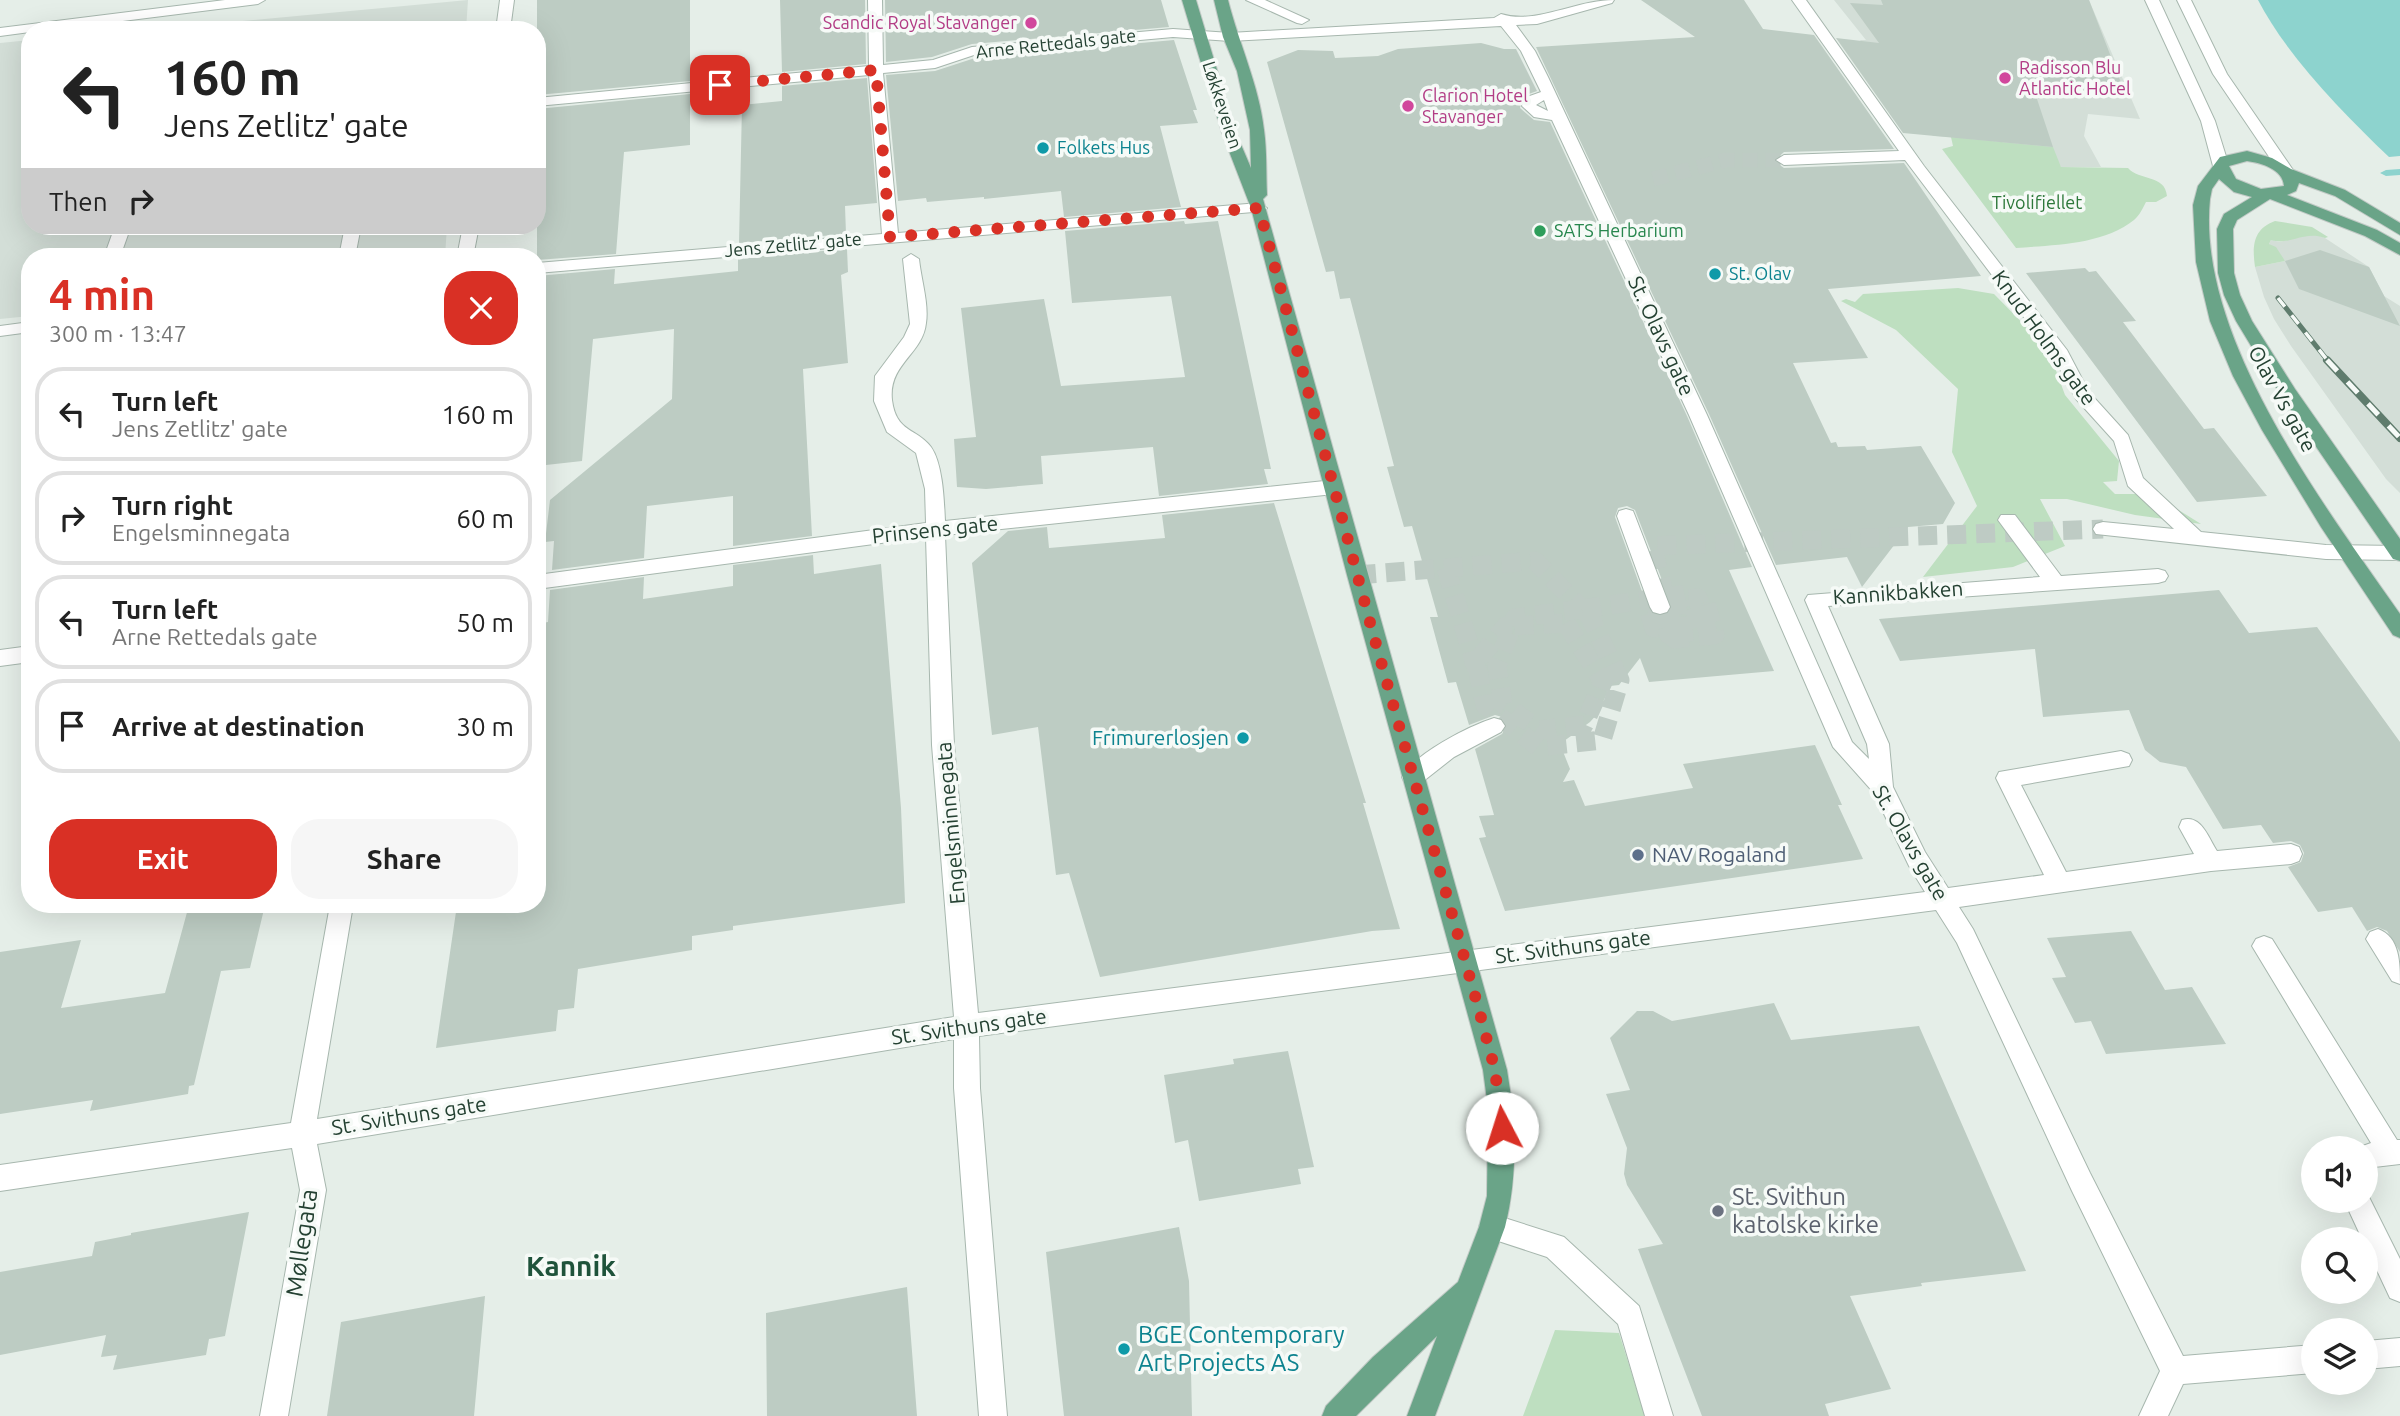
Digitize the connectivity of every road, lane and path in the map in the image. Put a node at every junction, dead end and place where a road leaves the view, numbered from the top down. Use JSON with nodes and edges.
{"nodes":[{"id":1,"x":258,"y":0,"type":"edge"},
{"id":2,"x":507,"y":0,"type":"edge"},
{"id":3,"x":874,"y":0,"type":"edge"},
{"id":4,"x":1189,"y":0,"type":"edge"},
{"id":5,"x":1221,"y":0,"type":"edge"},
{"id":6,"x":1254,"y":0,"type":"edge"},
{"id":7,"x":1563,"y":0,"type":"edge"},
{"id":8,"x":1606,"y":0,"type":"edge"},
{"id":9,"x":1799,"y":0,"type":"edge"},
{"id":10,"x":2152,"y":0,"type":"edge"},
{"id":11,"x":2184,"y":0,"type":"edge"},
{"id":12,"x":231,"y":1,"type":"edge"},
{"id":13,"x":1494,"y":12,"type":"junction"},
{"id":14,"x":1302,"y":20,"type":"junction"},
{"id":15,"x":82,"y":21,"type":"edge"},
{"id":16,"x":504,"y":21,"type":"edge"},
{"id":17,"x":1506,"y":22,"type":"junction"},
{"id":18,"x":21,"y":29,"type":"edge"},
{"id":19,"x":1229,"y":30,"type":"junction"},
{"id":20,"x":0,"y":32,"type":"edge"},
{"id":21,"x":1200,"y":36,"type":"junction"},
{"id":22,"x":1041,"y":57,"type":"dead end"},
{"id":23,"x":876,"y":70,"type":"junction"},
{"id":24,"x":1548,"y":94,"type":"junction"},
{"id":25,"x":546,"y":101,"type":"edge"},
{"id":26,"x":1558,"y":116,"type":"junction"},
{"id":27,"x":1909,"y":155,"type":"junction"},
{"id":28,"x":1784,"y":160,"type":"tunnel mouth"},
{"id":29,"x":2220,"y":167,"type":"junction"},
{"id":30,"x":2286,"y":172,"type":"junction"},
{"id":31,"x":2269,"y":195,"type":"junction"},
{"id":32,"x":1259,"y":208,"type":"junction"},
{"id":33,"x":2400,"y":230,"type":"edge"},
{"id":34,"x":890,"y":237,"type":"junction"},
{"id":35,"x":2400,"y":250,"type":"edge"},
{"id":36,"x":911,"y":259,"type":"dead end"},
{"id":37,"x":546,"y":267,"type":"edge"},
{"id":38,"x":21,"y":328,"type":"edge"},
{"id":39,"x":0,"y":331,"type":"edge"},
{"id":40,"x":1334,"y":487,"type":"junction"},
{"id":41,"x":1626,"y":516,"type":"dead end"},
{"id":42,"x":2008,"y":520,"type":"dead end"},
{"id":43,"x":934,"y":529,"type":"junction"},
{"id":44,"x":2104,"y":529,"type":"tunnel mouth"},
{"id":45,"x":2195,"y":538,"type":"junction"},
{"id":46,"x":2348,"y":553,"type":"junction"},
{"id":47,"x":2400,"y":553,"type":"edge"},
{"id":48,"x":2158,"y":576,"type":"dead end"},
{"id":49,"x":546,"y":581,"type":"edge"},
{"id":50,"x":2055,"y":582,"type":"junction"},
{"id":51,"x":1660,"y":607,"type":"tunnel mouth"},
{"id":52,"x":2400,"y":630,"type":"edge"},
{"id":53,"x":21,"y":655,"type":"edge"},
{"id":54,"x":0,"y":658,"type":"edge"},
{"id":55,"x":1494,"y":726,"type":"dead end"},
{"id":56,"x":2121,"y":760,"type":"dead end"},
{"id":57,"x":1413,"y":777,"type":"junction"},
{"id":58,"x":1882,"y":788,"type":"junction"},
{"id":59,"x":2190,"y":827,"type":"dead end"},
{"id":60,"x":2291,"y":853,"type":"dead end"},
{"id":61,"x":2211,"y":861,"type":"junction"},
{"id":62,"x":2060,"y":883,"type":"junction"},
{"id":63,"x":1942,"y":897,"type":"junction"},
{"id":64,"x":340,"y":913,"type":"edge"},
{"id":65,"x":2378,"y":939,"type":"dead end"},
{"id":66,"x":2264,"y":946,"type":"dead end"},
{"id":67,"x":1465,"y":961,"type":"junction"},
{"id":68,"x":2400,"y":973,"type":"edge"},
{"id":69,"x":967,"y":1026,"type":"junction"},
{"id":70,"x":302,"y":1134,"type":"junction"},
{"id":71,"x":2386,"y":1154,"type":"edge"},
{"id":72,"x":0,"y":1178,"type":"edge"},
{"id":73,"x":2363,"y":1213,"type":"edge"},
{"id":74,"x":1492,"y":1227,"type":"junction"},
{"id":75,"x":2400,"y":1288,"type":"edge"},
{"id":76,"x":1468,"y":1289,"type":"junction"},
{"id":77,"x":2400,"y":1352,"type":"edge"},
{"id":78,"x":2378,"y":1354,"type":"edge"},
{"id":79,"x":2301,"y":1360,"type":"edge"},
{"id":80,"x":2175,"y":1371,"type":"junction"},
{"id":81,"x":274,"y":1416,"type":"edge"},
{"id":82,"x":993,"y":1416,"type":"edge"},
{"id":83,"x":1336,"y":1416,"type":"edge"},
{"id":84,"x":1421,"y":1416,"type":"edge"},
{"id":85,"x":1659,"y":1416,"type":"edge"},
{"id":86,"x":2153,"y":1416,"type":"edge"}],
"edges":[{"from":1,"to":12,"type":"street"},
{"from":2,"to":16,"type":"street"},
{"from":3,"to":23,"type":"street"},
{"from":4,"to":21,"type":"main road","name":"Løkkeveien"},
{"from":5,"to":19,"type":"main road","name":"Løkkeveien"},
{"from":6,"to":14,"type":"street","name":"Arne Rettedals gate"},
{"from":7,"to":13,"type":"street","name":"Arne Rettedals gate"},
{"from":8,"to":17,"type":"street","name":"Arne Rettedals gate"},
{"from":9,"to":27,"type":"street","name":"Knud Holms gate"},
{"from":10,"to":29,"type":"street"},
{"from":11,"to":30,"type":"street"},
{"from":12,"to":15,"type":"street"},
{"from":13,"to":14,"type":"street","name":"Arne Rettedals gate"},
{"from":13,"to":17,"type":"street","name":"St. Olavs gate"},
{"from":14,"to":19,"type":"street","name":"Arne Rettedals gate"},
{"from":17,"to":19,"type":"street","name":"Arne Rettedals gate"},
{"from":17,"to":24,"type":"street","name":"St. Olavs gate"},
{"from":18,"to":20,"type":"street"},
{"from":19,"to":21,"type":"street","name":"Arne Rettedals gate"},
{"from":19,"to":32,"type":"main road","name":"Løkkeveien"},
{"from":21,"to":22,"type":"street"},
{"from":21,"to":23,"type":"street","name":"Arne Rettedals gate"},
{"from":21,"to":32,"type":"main road","name":"Løkkeveien"},
{"from":23,"to":25,"type":"street","name":"Arne Rettedals gate"},
{"from":23,"to":34,"type":"street"},
{"from":24,"to":26,"type":"street","name":"St. Olavs gate"},
{"from":24,"to":26,"type":"street"},
{"from":26,"to":58,"type":"street","name":"St. Olavs gate"},
{"from":27,"to":28,"type":"street"},
{"from":27,"to":45,"type":"street","name":"Knud Holms gate"},
{"from":29,"to":30,"type":"main road"},
{"from":29,"to":31,"type":"main road"},
{"from":29,"to":46,"type":"main road","name":"Olav Vs gate"},
{"from":30,"to":31,"type":"main road"},
{"from":30,"to":33,"type":"main road"},
{"from":31,"to":35,"type":"main road"},
{"from":31,"to":47,"type":"main road","name":"Olav Vs gate"},
{"from":32,"to":34,"type":"street","name":"Jens Zetlitz' gate"},
{"from":32,"to":40,"type":"main road","name":"Løkkeveien"},
{"from":34,"to":37,"type":"street","name":"Jens Zetlitz' gate"},
{"from":36,"to":43,"type":"street","name":"Engelsminnegata"},
{"from":38,"to":39,"type":"street"},
{"from":40,"to":43,"type":"street","name":"Prinsens gate"},
{"from":40,"to":57,"type":"main road","name":"Løkkeveien"},
{"from":41,"to":51,"type":"street"},
{"from":42,"to":50,"type":"street"},
{"from":43,"to":49,"type":"street","name":"Prinsens gate"},
{"from":43,"to":69,"type":"street","name":"Engelsminnegata"},
{"from":44,"to":45,"type":"street"},
{"from":45,"to":46,"type":"street"},
{"from":46,"to":47,"type":"street"},
{"from":46,"to":52,"type":"main road","name":"Olav Vs gate"},
{"from":48,"to":50,"type":"street","name":"Kannikbakken"},
{"from":50,"to":58,"type":"street","name":"Kannikbakken"},
{"from":53,"to":54,"type":"street"},
{"from":55,"to":57,"type":"street"},
{"from":56,"to":62,"type":"street"},
{"from":57,"to":67,"type":"main road","name":"Løkkeveien"},
{"from":58,"to":63,"type":"street","name":"St. Olavs gate"},
{"from":59,"to":61,"type":"street"},
{"from":60,"to":61,"type":"street","name":"St. Svithuns gate"},
{"from":61,"to":62,"type":"street","name":"St. Svithuns gate"},
{"from":62,"to":63,"type":"street","name":"St. Svithuns gate"},
{"from":63,"to":67,"type":"street","name":"St. Svithuns gate"},
{"from":63,"to":80,"type":"street","name":"St. Olavs gate"},
{"from":64,"to":70,"type":"street","name":"Møllegata"},
{"from":65,"to":68,"type":"street"},
{"from":66,"to":71,"type":"street"},
{"from":67,"to":69,"type":"street","name":"St. Svithuns gate"},
{"from":67,"to":74,"type":"main road","name":"Løkkeveien"},
{"from":69,"to":70,"type":"street","name":"St. Svithuns gate"},
{"from":69,"to":82,"type":"street","name":"Engelsminnegata"},
{"from":70,"to":72,"type":"street","name":"St. Svithuns gate"},
{"from":70,"to":81,"type":"street","name":"Møllegata"},
{"from":73,"to":75,"type":"street"},
{"from":74,"to":76,"type":"main road","name":"Løkkeveien"},
{"from":74,"to":85,"type":"street"},
{"from":76,"to":83,"type":"main road","name":"Løkkeveien"},
{"from":76,"to":84,"type":"main road","name":"Løkkeveien"},
{"from":77,"to":78,"type":"street"},
{"from":79,"to":80,"type":"street"},
{"from":80,"to":86,"type":"street"}]}
